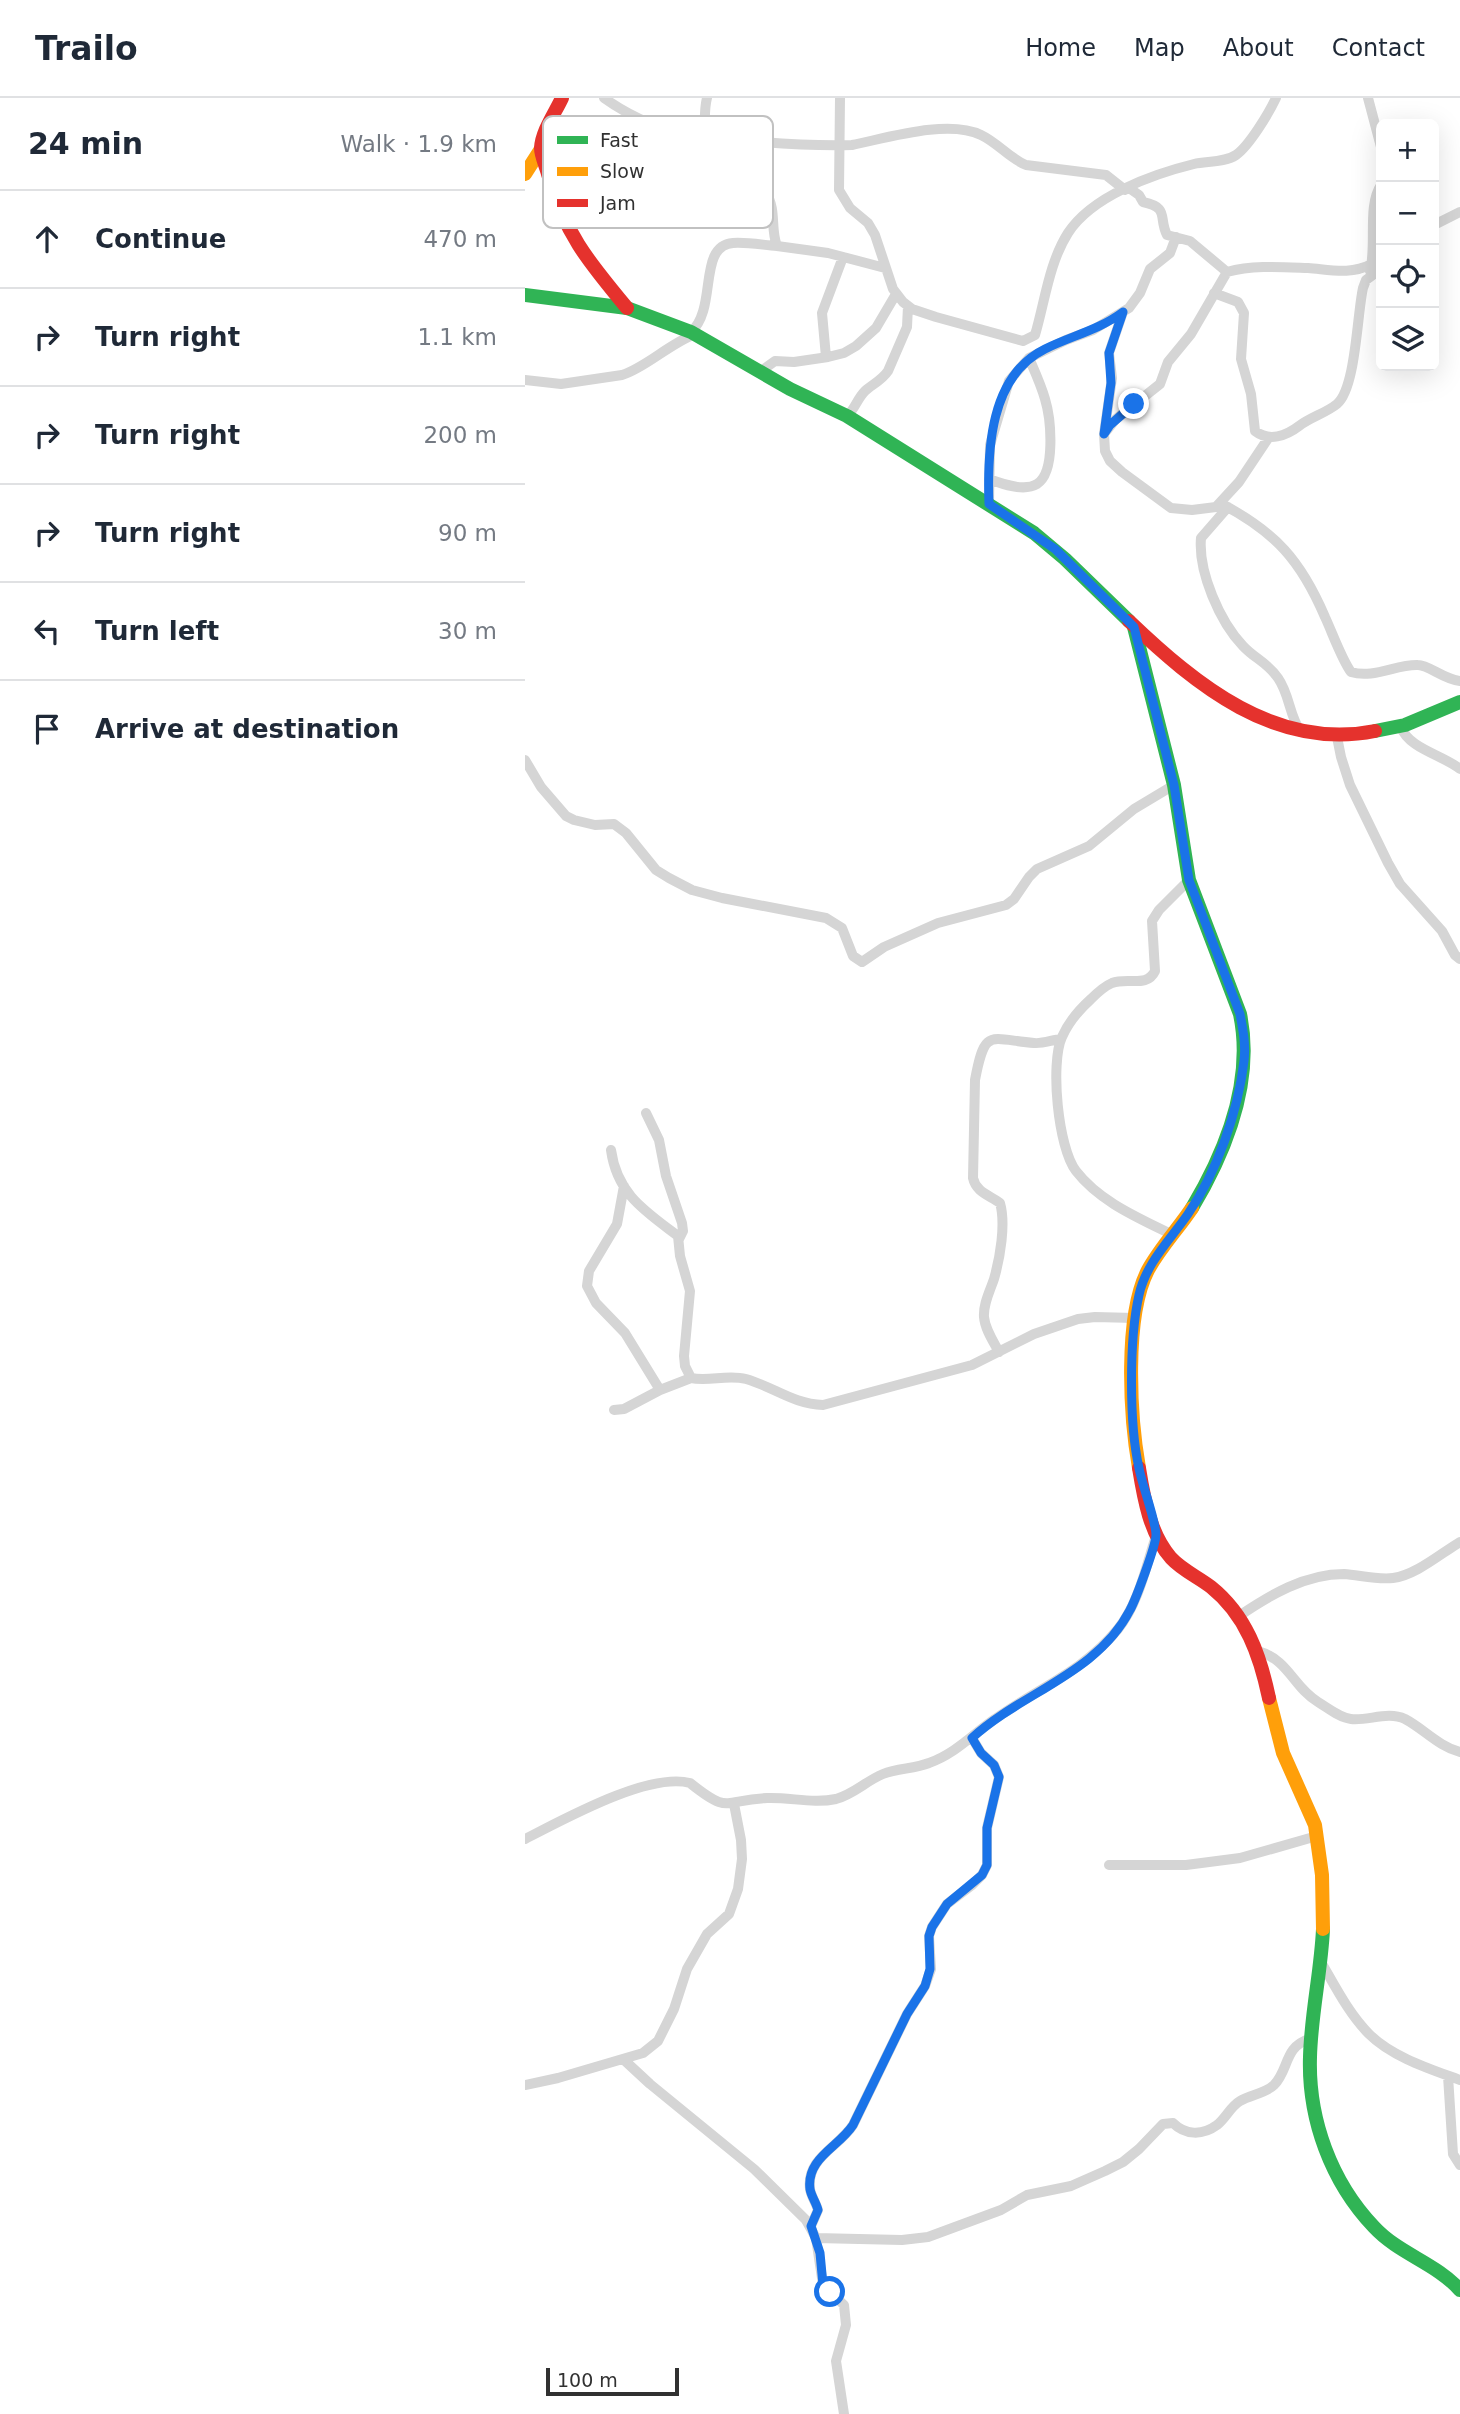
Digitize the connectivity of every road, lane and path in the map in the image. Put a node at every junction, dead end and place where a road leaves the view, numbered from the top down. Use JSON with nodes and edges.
{"nodes":[{"id":1,"x":562,"y":98,"type":"edge"},
{"id":2,"x":604,"y":98,"type":"edge"},
{"id":3,"x":707,"y":98,"type":"edge"},
{"id":4,"x":840,"y":98,"type":"edge"},
{"id":5,"x":1276,"y":98,"type":"edge"},
{"id":6,"x":1368,"y":98,"type":"edge"},
{"id":7,"x":553,"y":116,"type":"edge"},
{"id":8,"x":633,"y":116,"type":"edge"},
{"id":9,"x":707,"y":116,"type":"edge"},
{"id":10,"x":1376,"y":128,"type":"edge"},
{"id":11,"x":543,"y":140,"type":"edge"},
{"id":12,"x":773,"y":144,"type":"edge"},
{"id":13,"x":839,"y":146,"type":"junction"},
{"id":14,"x":541,"y":149,"type":"junction"},
{"id":15,"x":543,"y":156,"type":"edge"},
{"id":16,"x":525,"y":174,"type":"edge"},
{"id":17,"x":1127,"y":189,"type":"junction"},
{"id":18,"x":1376,"y":198,"type":"edge"},
{"id":19,"x":1460,"y":212,"type":"edge"},
{"id":20,"x":773,"y":215,"type":"edge"},
{"id":21,"x":1439,"y":222,"type":"edge"},
{"id":22,"x":568,"y":228,"type":"edge"},
{"id":23,"x":1376,"y":234,"type":"edge"},
{"id":24,"x":1176,"y":237,"type":"junction"},
{"id":25,"x":778,"y":246,"type":"junction"},
{"id":26,"x":843,"y":257,"type":"junction"},
{"id":27,"x":1376,"y":266,"type":"edge"},
{"id":28,"x":1376,"y":267,"type":"edge"},
{"id":29,"x":885,"y":268,"type":"junction"},
{"id":30,"x":1227,"y":272,"type":"junction"},
{"id":31,"x":1214,"y":293,"type":"junction"},
{"id":32,"x":896,"y":294,"type":"junction"},
{"id":33,"x":525,"y":295,"type":"edge"},
{"id":34,"x":908,"y":306,"type":"junction"},
{"id":35,"x":627,"y":307,"type":"junction"},
{"id":36,"x":1123,"y":312,"type":"junction"},
{"id":37,"x":693,"y":333,"type":"junction"},
{"id":38,"x":825,"y":358,"type":"junction"},
{"id":39,"x":1029,"y":358,"type":"junction"},
{"id":40,"x":759,"y":372,"type":"junction"},
{"id":41,"x":525,"y":380,"type":"edge"},
{"id":42,"x":847,"y":416,"type":"junction"},
{"id":43,"x":1104,"y":434,"type":"junction"},
{"id":44,"x":1269,"y":437,"type":"junction"},
{"id":45,"x":989,"y":479,"type":"junction"},
{"id":46,"x":989,"y":504,"type":"junction"},
{"id":47,"x":1224,"y":505,"type":"junction"},
{"id":48,"x":1134,"y":627,"type":"junction"},
{"id":49,"x":1460,"y":681,"type":"edge"},
{"id":50,"x":1460,"y":702,"type":"edge"},
{"id":51,"x":1401,"y":727,"type":"junction"},
{"id":52,"x":1301,"y":732,"type":"junction"},
{"id":53,"x":1337,"y":737,"type":"junction"},
{"id":54,"x":525,"y":760,"type":"edge"},
{"id":55,"x":1460,"y":769,"type":"edge"},
{"id":56,"x":1174,"y":785,"type":"junction"},
{"id":57,"x":1189,"y":880,"type":"junction"},
{"id":58,"x":1460,"y":959,"type":"edge"},
{"id":59,"x":1061,"y":1038,"type":"junction"},
{"id":60,"x":646,"y":1113,"type":"dead end"},
{"id":61,"x":611,"y":1150,"type":"dead end"},
{"id":62,"x":624,"y":1186,"type":"junction"},
{"id":63,"x":1174,"y":1235,"type":"junction"},
{"id":64,"x":679,"y":1239,"type":"junction"},
{"id":65,"x":1135,"y":1318,"type":"junction"},
{"id":66,"x":999,"y":1352,"type":"junction"},
{"id":67,"x":691,"y":1378,"type":"junction"},
{"id":68,"x":660,"y":1390,"type":"junction"},
{"id":69,"x":614,"y":1410,"type":"dead end"},
{"id":70,"x":1156,"y":1536,"type":"junction"},
{"id":71,"x":1460,"y":1542,"type":"edge"},
{"id":72,"x":1239,"y":1616,"type":"junction"},
{"id":73,"x":1258,"y":1651,"type":"junction"},
{"id":74,"x":972,"y":1738,"type":"junction"},
{"id":75,"x":1460,"y":1752,"type":"edge"},
{"id":76,"x":734,"y":1804,"type":"junction"},
{"id":77,"x":1317,"y":1836,"type":"junction"},
{"id":78,"x":525,"y":1839,"type":"edge"},
{"id":79,"x":1109,"y":1865,"type":"dead end"},
{"id":80,"x":1321,"y":1962,"type":"junction"},
{"id":81,"x":1310,"y":2039,"type":"junction"},
{"id":82,"x":623,"y":2059,"type":"junction"},
{"id":83,"x":1448,"y":2076,"type":"junction"},
{"id":84,"x":1460,"y":2080,"type":"edge"},
{"id":85,"x":525,"y":2085,"type":"edge"},
{"id":86,"x":1460,"y":2165,"type":"edge"},
{"id":87,"x":811,"y":2226,"type":"junction"},
{"id":88,"x":816,"y":2238,"type":"junction"},
{"id":89,"x":1460,"y":2290,"type":"edge"},
{"id":90,"x":843,"y":2414,"type":"edge"}],
"edges":[{"from":1,"to":7,"type":"street"},
{"from":2,"to":8,"type":"street"},
{"from":3,"to":9,"type":"street"},
{"from":4,"to":13,"type":"street"},
{"from":5,"to":17,"type":"street"},
{"from":6,"to":10,"type":"street"},
{"from":11,"to":14,"type":"street"},
{"from":12,"to":13,"type":"street"},
{"from":13,"to":17,"type":"street"},
{"from":13,"to":29,"type":"street"},
{"from":14,"to":15,"type":"street"},
{"from":14,"to":16,"type":"street"},
{"from":17,"to":24,"type":"street"},
{"from":17,"to":34,"type":"street"},
{"from":18,"to":23,"type":"street"},
{"from":19,"to":21,"type":"street"},
{"from":20,"to":25,"type":"street"},
{"from":22,"to":35,"type":"street"},
{"from":24,"to":30,"type":"street"},
{"from":24,"to":36,"type":"street"},
{"from":25,"to":26,"type":"street"},
{"from":25,"to":37,"type":"street"},
{"from":26,"to":29,"type":"street"},
{"from":26,"to":38,"type":"street"},
{"from":27,"to":30,"type":"street"},
{"from":28,"to":44,"type":"street"},
{"from":29,"to":32,"type":"street"},
{"from":30,"to":31,"type":"street"},
{"from":31,"to":43,"type":"street"},
{"from":31,"to":44,"type":"street"},
{"from":32,"to":34,"type":"street"},
{"from":32,"to":38,"type":"street"},
{"from":33,"to":35,"type":"street"},
{"from":34,"to":42,"type":"street"},
{"from":35,"to":37,"type":"street"},
{"from":36,"to":39,"type":"street"},
{"from":36,"to":43,"type":"street"},
{"from":37,"to":40,"type":"street"},
{"from":37,"to":41,"type":"street"},
{"from":38,"to":40,"type":"street"},
{"from":39,"to":45,"type":"street"},
{"from":39,"to":45,"type":"street"},
{"from":40,"to":42,"type":"street"},
{"from":42,"to":46,"type":"street"},
{"from":43,"to":47,"type":"street"},
{"from":44,"to":47,"type":"street"},
{"from":45,"to":46,"type":"street"},
{"from":46,"to":48,"type":"street"},
{"from":47,"to":49,"type":"street"},
{"from":47,"to":52,"type":"street"},
{"from":48,"to":52,"type":"street"},
{"from":48,"to":56,"type":"street"},
{"from":50,"to":51,"type":"street"},
{"from":51,"to":53,"type":"street"},
{"from":51,"to":55,"type":"street"},
{"from":52,"to":53,"type":"street"},
{"from":53,"to":58,"type":"street"},
{"from":54,"to":56,"type":"street"},
{"from":56,"to":57,"type":"street"},
{"from":57,"to":59,"type":"street"},
{"from":57,"to":63,"type":"street"},
{"from":59,"to":63,"type":"street"},
{"from":59,"to":66,"type":"street"},
{"from":60,"to":64,"type":"street"},
{"from":61,"to":62,"type":"street"},
{"from":62,"to":64,"type":"street"},
{"from":62,"to":68,"type":"street"},
{"from":63,"to":65,"type":"street"},
{"from":64,"to":67,"type":"street"},
{"from":65,"to":66,"type":"street"},
{"from":65,"to":70,"type":"street"},
{"from":66,"to":67,"type":"street"},
{"from":67,"to":68,"type":"street"},
{"from":68,"to":69,"type":"street"},
{"from":70,"to":72,"type":"street"},
{"from":70,"to":74,"type":"street"},
{"from":71,"to":72,"type":"street"},
{"from":72,"to":73,"type":"street"},
{"from":73,"to":75,"type":"street"},
{"from":73,"to":77,"type":"street"},
{"from":74,"to":76,"type":"street"},
{"from":74,"to":87,"type":"street"},
{"from":76,"to":78,"type":"street"},
{"from":76,"to":82,"type":"street"},
{"from":77,"to":79,"type":"street"},
{"from":77,"to":80,"type":"street"},
{"from":80,"to":81,"type":"street"},
{"from":80,"to":83,"type":"street"},
{"from":81,"to":88,"type":"street"},
{"from":81,"to":89,"type":"street"},
{"from":82,"to":85,"type":"street"},
{"from":82,"to":87,"type":"street"},
{"from":83,"to":84,"type":"street"},
{"from":83,"to":86,"type":"street"},
{"from":87,"to":88,"type":"street"},
{"from":88,"to":90,"type":"street"}]}
